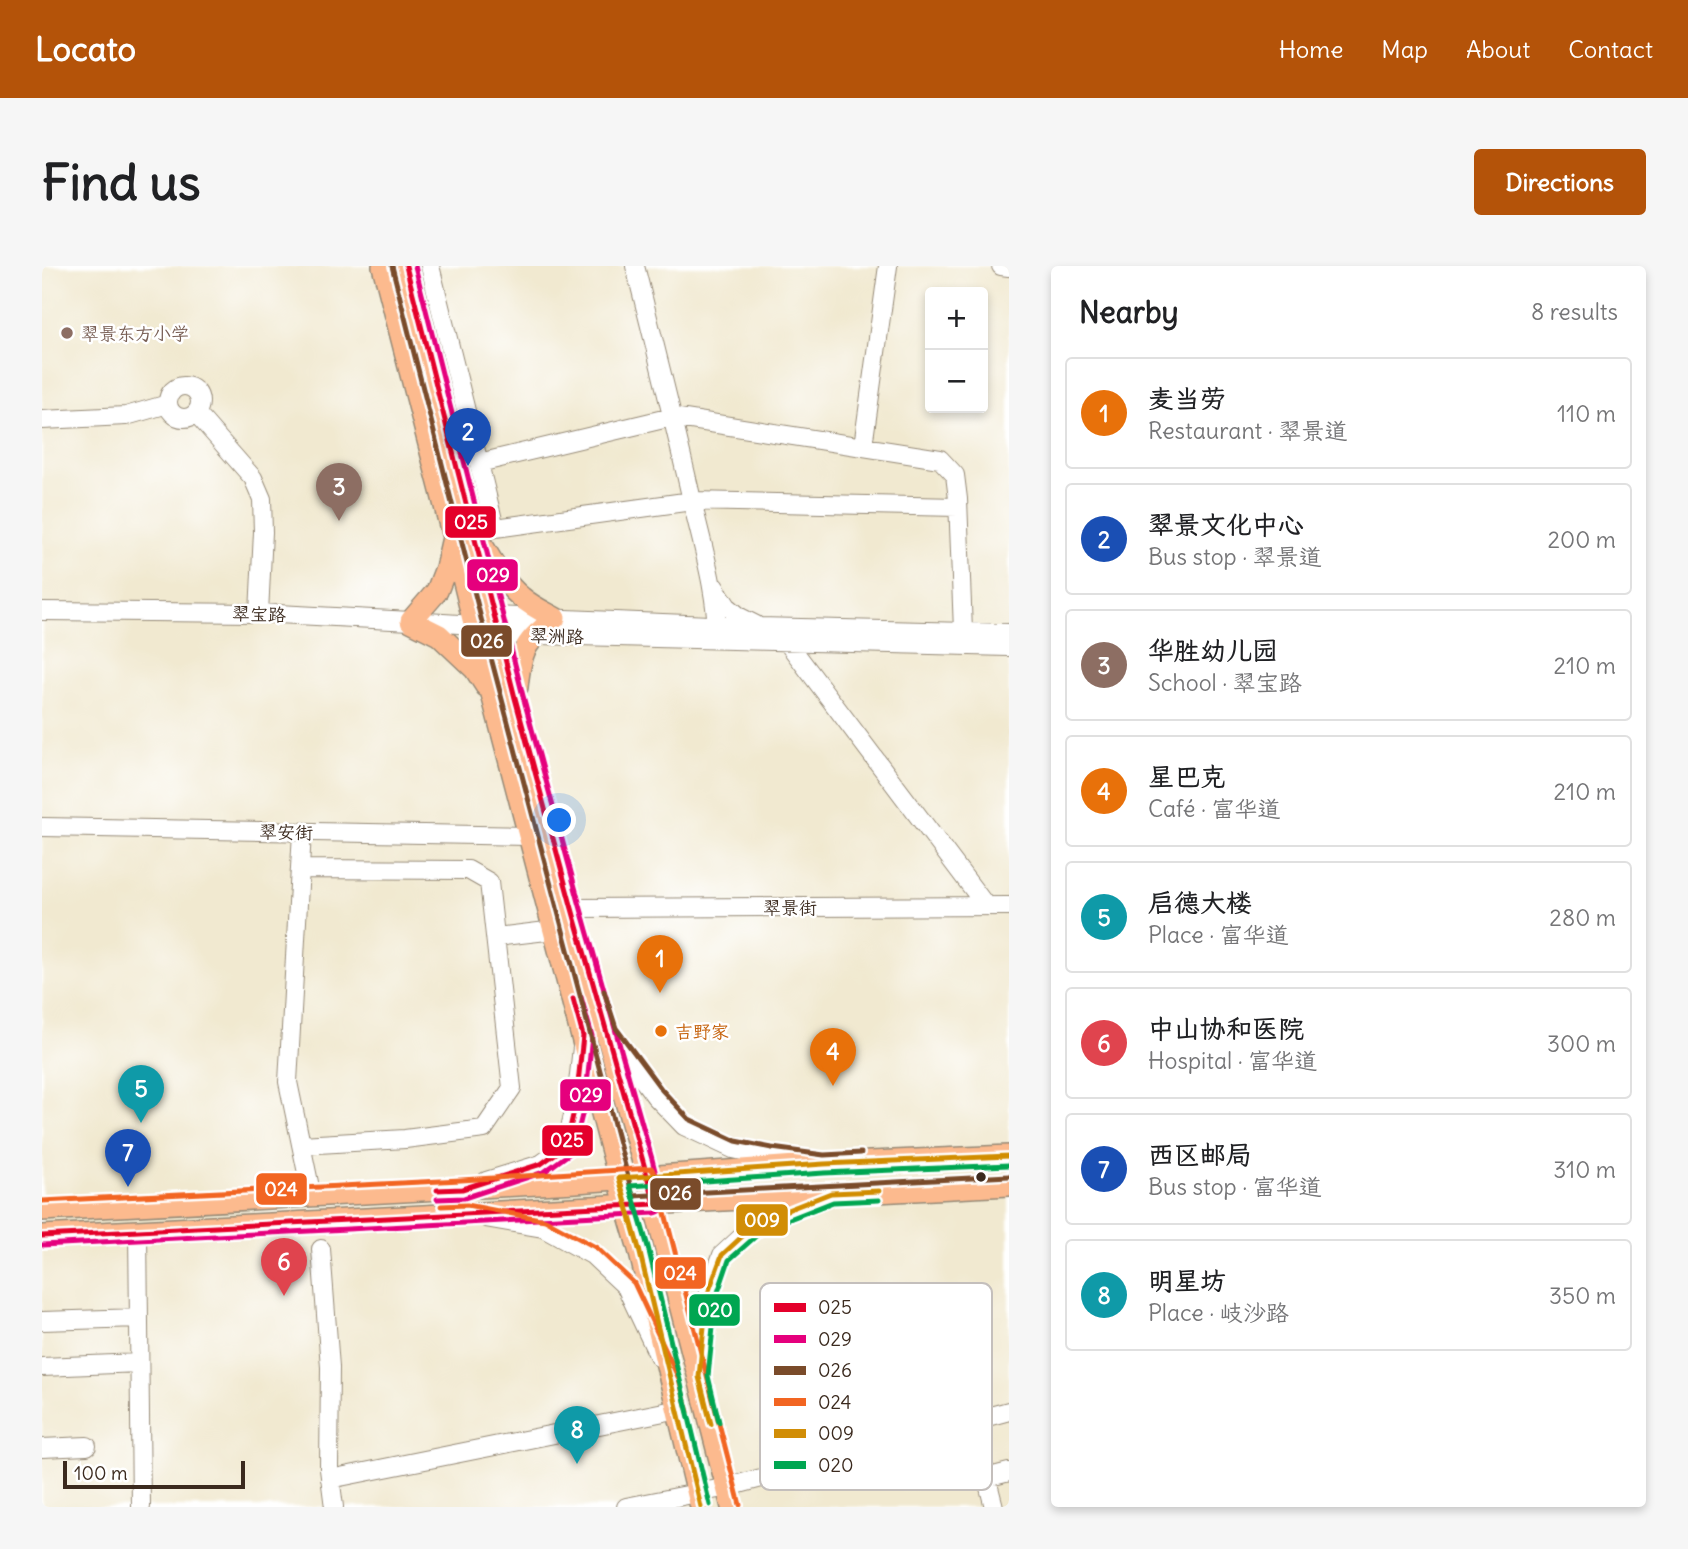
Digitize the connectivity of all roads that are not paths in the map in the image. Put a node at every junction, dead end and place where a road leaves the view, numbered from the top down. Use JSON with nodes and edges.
{"nodes":[{"id":1,"x":383,"y":266,"type":"edge"},
{"id":2,"x":406,"y":266,"type":"edge"},
{"id":3,"x":430,"y":266,"type":"edge"},
{"id":4,"x":635,"y":266,"type":"edge"},
{"id":5,"x":888,"y":266,"type":"edge"},
{"id":6,"x":1001,"y":266,"type":"edge"},
{"id":7,"x":1009,"y":267,"type":"edge"},
{"id":8,"x":168,"y":404,"type":"junction"},
{"id":9,"x":196,"y":413,"type":"junction"},
{"id":10,"x":673,"y":417,"type":"junction"},
{"id":11,"x":42,"y":420,"type":"edge"},
{"id":12,"x":863,"y":446,"type":"junction"},
{"id":13,"x":479,"y":463,"type":"junction"},
{"id":14,"x":692,"y":501,"type":"junction"},
{"id":15,"x":958,"y":507,"type":"junction"},
{"id":16,"x":495,"y":528,"type":"junction"},
{"id":17,"x":463,"y":534,"type":"junction"},
{"id":18,"x":710,"y":580,"type":"junction"},
{"id":19,"x":42,"y":611,"type":"edge"},
{"id":20,"x":259,"y":613,"type":"junction"},
{"id":21,"x":555,"y":618,"type":"junction"},
{"id":22,"x":411,"y":621,"type":"junction"},
{"id":23,"x":676,"y":624,"type":"junction"},
{"id":24,"x":490,"y":625,"type":"junction"},
{"id":25,"x":759,"y":627,"type":"junction"},
{"id":26,"x":963,"y":632,"type":"junction"},
{"id":27,"x":717,"y":633,"type":"junction"},
{"id":28,"x":1009,"y":633,"type":"edge"},
{"id":29,"x":535,"y":635,"type":"junction"},
{"id":30,"x":787,"y":642,"type":"junction"},
{"id":31,"x":1009,"y":647,"type":"edge"},
{"id":32,"x":505,"y":698,"type":"junction"},
{"id":33,"x":42,"y":827,"type":"edge"},
{"id":34,"x":302,"y":832,"type":"junction"},
{"id":35,"x":529,"y":836,"type":"junction"},
{"id":36,"x":300,"y":869,"type":"junction"},
{"id":37,"x":986,"y":906,"type":"junction"},
{"id":38,"x":1009,"y":906,"type":"edge"},
{"id":39,"x":571,"y":908,"type":"junction"},
{"id":40,"x":555,"y":930,"type":"junction"},
{"id":41,"x":496,"y":937,"type":"junction"},
{"id":42,"x":608,"y":1032,"type":"junction"},
{"id":43,"x":583,"y":1037,"type":"junction"},
{"id":44,"x":301,"y":1145,"type":"junction"},
{"id":45,"x":1009,"y":1156,"type":"edge"},
{"id":46,"x":824,"y":1164,"type":"junction"},
{"id":47,"x":648,"y":1176,"type":"junction"},
{"id":48,"x":619,"y":1178,"type":"junction"},
{"id":49,"x":1009,"y":1185,"type":"edge"},
{"id":50,"x":462,"y":1189,"type":"junction"},
{"id":51,"x":831,"y":1193,"type":"junction"},
{"id":52,"x":312,"y":1197,"type":"junction"},
{"id":53,"x":655,"y":1204,"type":"junction"},
{"id":54,"x":626,"y":1205,"type":"junction"},
{"id":55,"x":42,"y":1210,"type":"edge"},
{"id":56,"x":465,"y":1214,"type":"junction"},
{"id":57,"x":138,"y":1231,"type":"junction"},
{"id":58,"x":42,"y":1236,"type":"edge"},
{"id":59,"x":321,"y":1249,"type":"dead end"},
{"id":60,"x":139,"y":1318,"type":"junction"},
{"id":61,"x":42,"y":1321,"type":"edge"},
{"id":62,"x":139,"y":1363,"type":"junction"},
{"id":63,"x":42,"y":1367,"type":"edge"},
{"id":64,"x":699,"y":1377,"type":"junction"},
{"id":65,"x":671,"y":1383,"type":"junction"},
{"id":66,"x":679,"y":1409,"type":"junction"},
{"id":67,"x":1009,"y":1411,"type":"edge"},
{"id":68,"x":992,"y":1416,"type":"edge"},
{"id":69,"x":87,"y":1446,"type":"dead end"},
{"id":70,"x":42,"y":1448,"type":"edge"},
{"id":71,"x":1009,"y":1472,"type":"edge"},
{"id":72,"x":992,"y":1476,"type":"edge"},
{"id":73,"x":330,"y":1479,"type":"junction"},
{"id":74,"x":760,"y":1488,"type":"edge"},
{"id":75,"x":989,"y":1490,"type":"edge"},
{"id":76,"x":730,"y":1497,"type":"edge"},
{"id":77,"x":700,"y":1500,"type":"edge"},
{"id":78,"x":141,"y":1507,"type":"edge"},
{"id":79,"x":334,"y":1507,"type":"edge"},
{"id":80,"x":626,"y":1507,"type":"edge"},
{"id":81,"x":994,"y":1507,"type":"edge"}],
"edges":[{"from":1,"to":17,"type":"main road"},
{"from":2,"to":17,"type":"main road"},
{"from":3,"to":13,"type":"street"},
{"from":4,"to":10,"type":"street"},
{"from":5,"to":12,"type":"street"},
{"from":6,"to":7,"type":"street"},
{"from":8,"to":9,"type":"street"},
{"from":8,"to":9,"type":"street"},
{"from":8,"to":11,"type":"street"},
{"from":9,"to":20,"type":"street"},
{"from":10,"to":12,"type":"street"},
{"from":10,"to":13,"type":"street"},
{"from":10,"to":14,"type":"street"},
{"from":12,"to":15,"type":"street"},
{"from":13,"to":16,"type":"street"},
{"from":14,"to":15,"type":"street"},
{"from":14,"to":16,"type":"street"},
{"from":14,"to":18,"type":"street"},
{"from":15,"to":26,"type":"street"},
{"from":16,"to":17,"type":"street"},
{"from":17,"to":21,"type":"main road"},
{"from":17,"to":22,"type":"main road"},
{"from":17,"to":24,"type":"main road"},
{"from":18,"to":23,"type":"street"},
{"from":18,"to":25,"type":"street"},
{"from":18,"to":27,"type":"street"},
{"from":19,"to":20,"type":"street","name":"翠宝路"},
{"from":20,"to":22,"type":"street","name":"翠宝路"},
{"from":21,"to":23,"type":"street","name":"翠洲路"},
{"from":21,"to":24,"type":"street","name":"翠洲路"},
{"from":21,"to":29,"type":"main road"},
{"from":22,"to":24,"type":"street","name":"翠宝路"},
{"from":22,"to":32,"type":"main road"},
{"from":23,"to":27,"type":"street","name":"翠洲路"},
{"from":24,"to":29,"type":"street","name":"翠洲路"},
{"from":24,"to":32,"type":"main road"},
{"from":25,"to":26,"type":"street","name":"翠洲路"},
{"from":25,"to":27,"type":"street","name":"翠洲路"},
{"from":26,"to":28,"type":"street","name":"翠洲路"},
{"from":27,"to":29,"type":"street","name":"翠洲路"},
{"from":27,"to":30,"type":"street","name":"翠洲路"},
{"from":29,"to":32,"type":"main road"},
{"from":30,"to":31,"type":"street","name":"翠洲路"},
{"from":30,"to":37,"type":"street"},
{"from":32,"to":35,"type":"main road"},
{"from":32,"to":39,"type":"main road"},
{"from":33,"to":34,"type":"street","name":"翠安街"},
{"from":34,"to":35,"type":"street","name":"翠安街"},
{"from":34,"to":36,"type":"street"},
{"from":35,"to":40,"type":"main road"},
{"from":36,"to":41,"type":"street"},
{"from":36,"to":44,"type":"street"},
{"from":37,"to":38,"type":"street","name":"翠景街"},
{"from":37,"to":39,"type":"street","name":"翠景街"},
{"from":39,"to":42,"type":"main road"},
{"from":40,"to":41,"type":"street"},
{"from":40,"to":43,"type":"main road"},
{"from":41,"to":44,"type":"street"},
{"from":42,"to":46,"type":"street"},
{"from":42,"to":47,"type":"main road"},
{"from":43,"to":48,"type":"main road"},
{"from":43,"to":50,"type":"street"},
{"from":44,"to":52,"type":"street"},
{"from":45,"to":46,"type":"main road"},
{"from":46,"to":47,"type":"main road"},
{"from":47,"to":48,"type":"main road"},
{"from":47,"to":53,"type":"main road"},
{"from":48,"to":50,"type":"main road"},
{"from":48,"to":54,"type":"main road"},
{"from":49,"to":51,"type":"main road"},
{"from":50,"to":52,"type":"main road"},
{"from":51,"to":53,"type":"main road"},
{"from":51,"to":64,"type":"street"},
{"from":52,"to":55,"type":"main road"},
{"from":53,"to":54,"type":"main road"},
{"from":53,"to":64,"type":"main road"},
{"from":54,"to":56,"type":"main road"},
{"from":54,"to":65,"type":"main road"},
{"from":56,"to":57,"type":"main road"},
{"from":56,"to":65,"type":"street"},
{"from":57,"to":58,"type":"main road"},
{"from":57,"to":60,"type":"street"},
{"from":59,"to":73,"type":"street"},
{"from":60,"to":61,"type":"street"},
{"from":60,"to":62,"type":"street"},
{"from":62,"to":63,"type":"street"},
{"from":62,"to":78,"type":"street"},
{"from":64,"to":76,"type":"main road"},
{"from":65,"to":66,"type":"main road"},
{"from":66,"to":73,"type":"street"},
{"from":66,"to":77,"type":"main road"},
{"from":67,"to":68,"type":"street"},
{"from":69,"to":70,"type":"street"},
{"from":71,"to":72,"type":"street"},
{"from":73,"to":79,"type":"street"},
{"from":74,"to":76,"type":"street"},
{"from":75,"to":81,"type":"street"},
{"from":76,"to":77,"type":"street"},
{"from":77,"to":80,"type":"street"}]}
